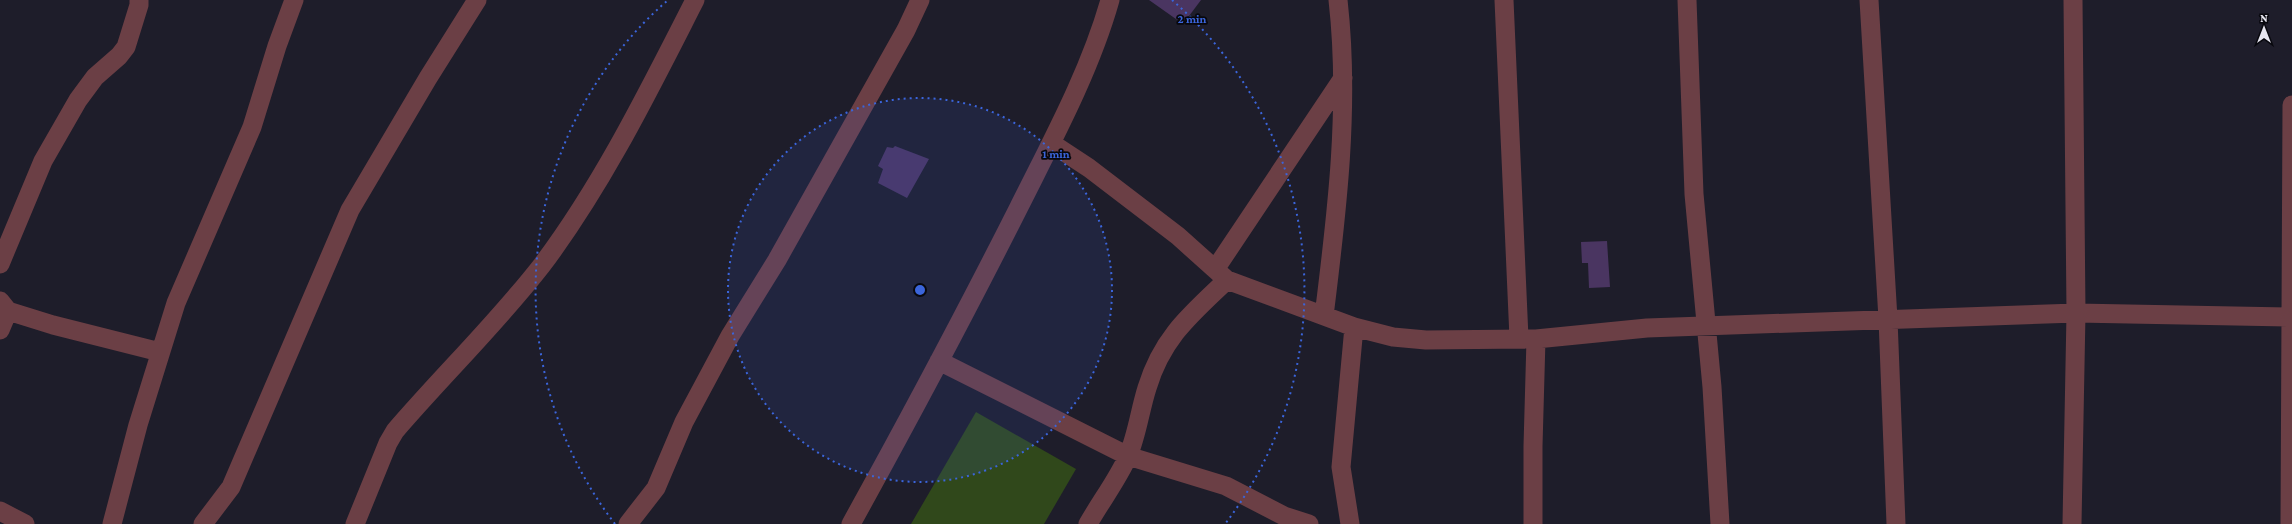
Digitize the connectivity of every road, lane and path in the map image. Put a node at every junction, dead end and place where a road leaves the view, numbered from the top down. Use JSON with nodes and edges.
{"nodes":[{"id":1,"x":139,"y":0,"type":"edge"},
{"id":2,"x":294,"y":0,"type":"edge"},
{"id":3,"x":477,"y":0,"type":"edge"},
{"id":4,"x":695,"y":0,"type":"edge"},
{"id":5,"x":920,"y":0,"type":"edge"},
{"id":6,"x":1110,"y":0,"type":"edge"},
{"id":7,"x":1338,"y":0,"type":"edge"},
{"id":8,"x":1504,"y":0,"type":"edge"},
{"id":9,"x":1687,"y":0,"type":"edge"},
{"id":10,"x":1870,"y":0,"type":"edge"},
{"id":11,"x":2073,"y":0,"type":"edge"},
{"id":12,"x":1343,"y":78,"type":"junction"},
{"id":13,"x":2292,"y":105,"type":"edge"},
{"id":14,"x":1051,"y":143,"type":"junction"},
{"id":15,"x":0,"y":264,"type":"edge"},
{"id":16,"x":1221,"y":274,"type":"junction"},
{"id":17,"x":4,"y":306,"type":"edge"},
{"id":18,"x":2076,"y":312,"type":"junction"},
{"id":19,"x":1324,"y":316,"type":"junction"},
{"id":20,"x":2290,"y":317,"type":"junction"},
{"id":21,"x":1888,"y":319,"type":"junction"},
{"id":22,"x":1705,"y":326,"type":"junction"},
{"id":23,"x":1354,"y":327,"type":"junction"},
{"id":24,"x":0,"y":330,"type":"edge"},
{"id":25,"x":1528,"y":338,"type":"junction"},
{"id":26,"x":160,"y":352,"type":"junction"},
{"id":27,"x":939,"y":361,"type":"junction"},
{"id":28,"x":1128,"y":456,"type":"junction"},
{"id":29,"x":0,"y":511,"type":"edge"},
{"id":30,"x":25,"y":524,"type":"edge"},
{"id":31,"x":112,"y":524,"type":"edge"},
{"id":32,"x":203,"y":524,"type":"edge"},
{"id":33,"x":355,"y":524,"type":"edge"},
{"id":34,"x":628,"y":524,"type":"edge"},
{"id":35,"x":851,"y":524,"type":"edge"},
{"id":36,"x":1088,"y":524,"type":"edge"},
{"id":37,"x":1309,"y":524,"type":"edge"},
{"id":38,"x":1350,"y":524,"type":"edge"},
{"id":39,"x":1534,"y":524,"type":"edge"},
{"id":40,"x":1720,"y":524,"type":"edge"},
{"id":41,"x":1896,"y":524,"type":"edge"},
{"id":42,"x":2072,"y":524,"type":"edge"},
{"id":43,"x":2290,"y":524,"type":"edge"}],
"edges":[{"from":1,"to":15,"type":"street"},
{"from":2,"to":26,"type":"street"},
{"from":3,"to":32,"type":"street"},
{"from":4,"to":33,"type":"street"},
{"from":5,"to":34,"type":"street"},
{"from":6,"to":14,"type":"street"},
{"from":7,"to":12,"type":"street"},
{"from":8,"to":25,"type":"street"},
{"from":9,"to":22,"type":"street"},
{"from":10,"to":21,"type":"street"},
{"from":11,"to":18,"type":"street"},
{"from":12,"to":16,"type":"street"},
{"from":12,"to":19,"type":"street"},
{"from":13,"to":20,"type":"street"},
{"from":14,"to":16,"type":"street"},
{"from":14,"to":27,"type":"street"},
{"from":16,"to":19,"type":"street"},
{"from":16,"to":28,"type":"street"},
{"from":17,"to":24,"type":"street"},
{"from":17,"to":26,"type":"street"},
{"from":18,"to":20,"type":"street"},
{"from":18,"to":21,"type":"street"},
{"from":18,"to":42,"type":"street"},
{"from":19,"to":23,"type":"street"},
{"from":20,"to":43,"type":"street"},
{"from":21,"to":22,"type":"street"},
{"from":21,"to":41,"type":"street"},
{"from":22,"to":25,"type":"street"},
{"from":22,"to":40,"type":"street"},
{"from":23,"to":25,"type":"street"},
{"from":23,"to":38,"type":"street"},
{"from":25,"to":39,"type":"street"},
{"from":26,"to":31,"type":"street"},
{"from":27,"to":28,"type":"street"},
{"from":27,"to":35,"type":"street"},
{"from":28,"to":36,"type":"street"},
{"from":28,"to":37,"type":"street"},
{"from":29,"to":30,"type":"street"}]}
